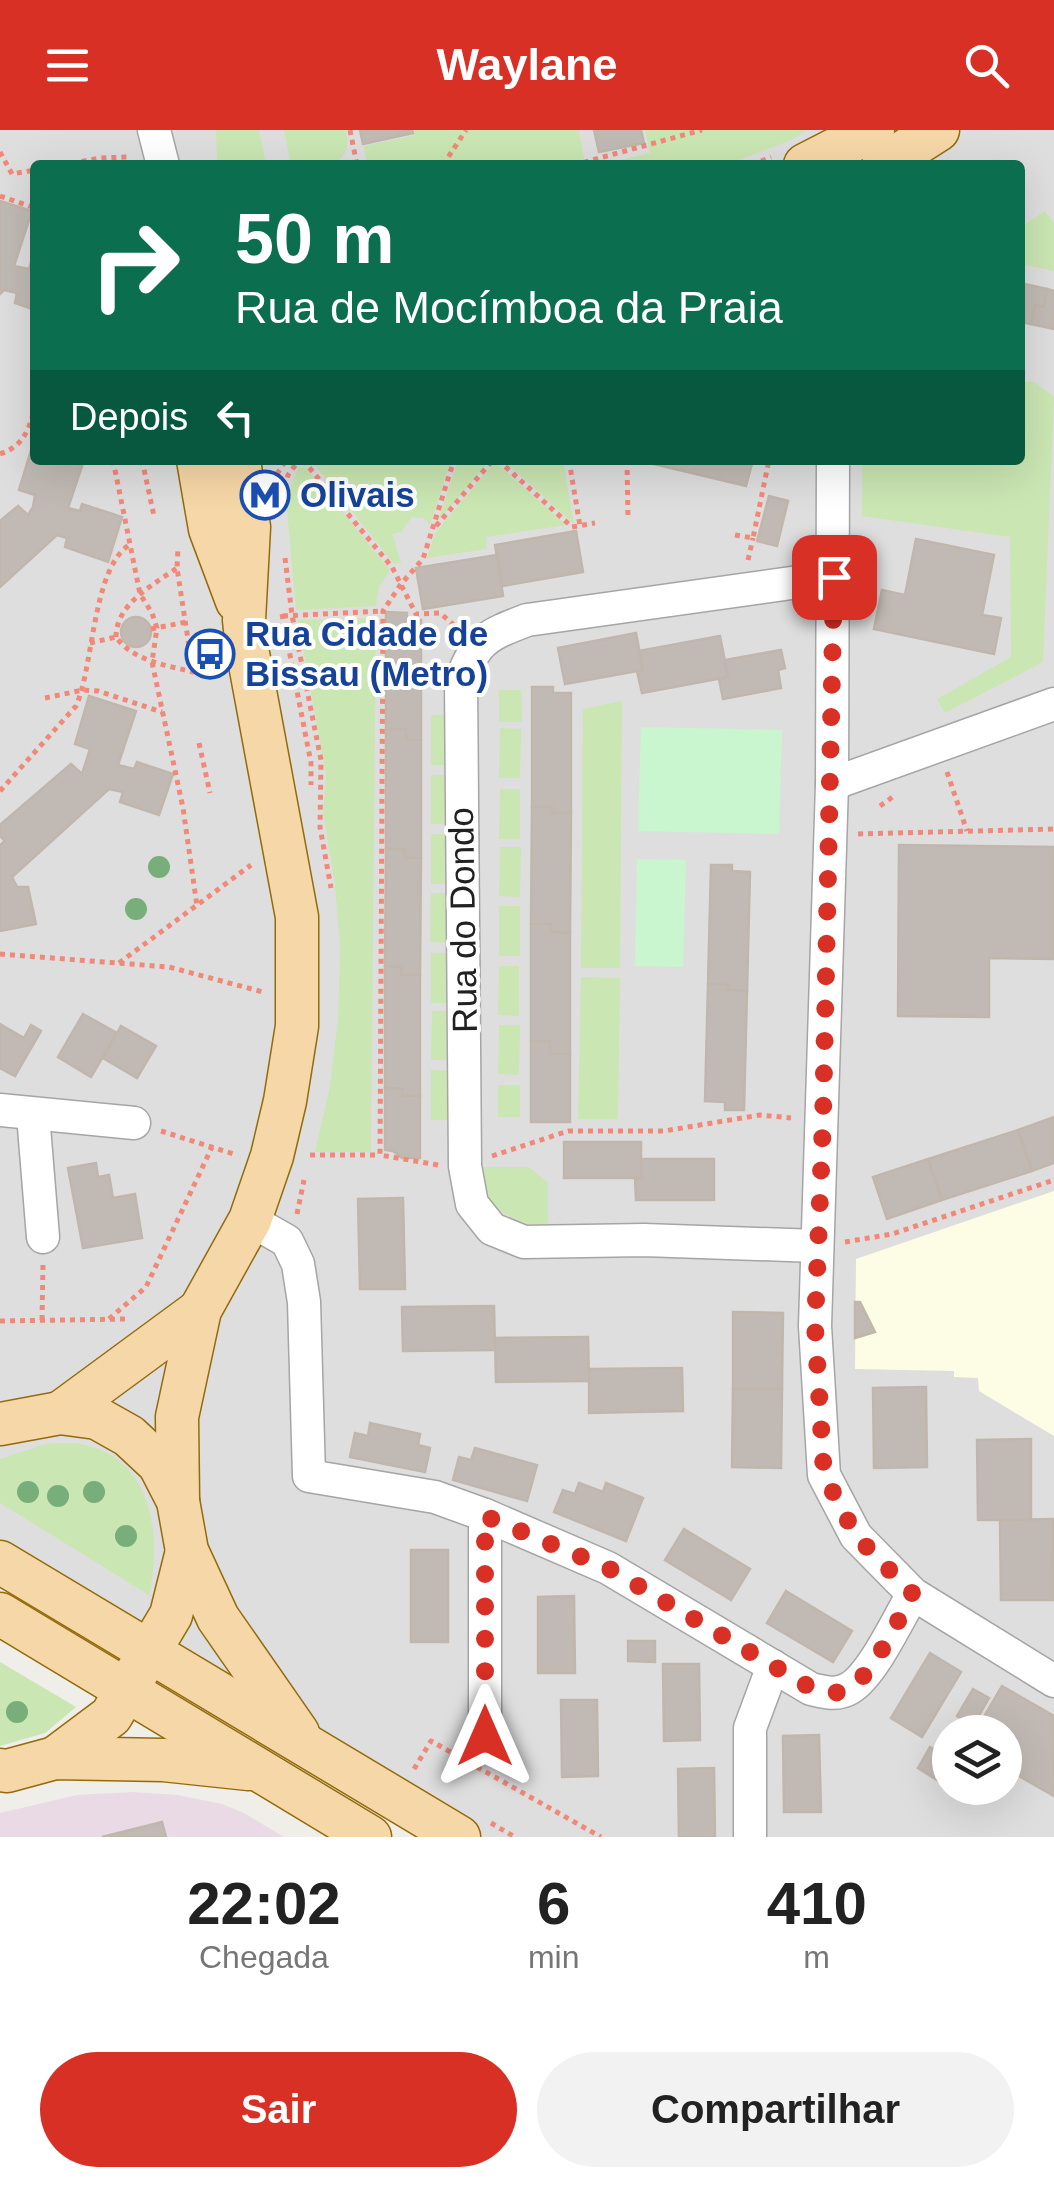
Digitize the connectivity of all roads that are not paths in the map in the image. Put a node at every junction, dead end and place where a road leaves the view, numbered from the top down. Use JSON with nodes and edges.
{"nodes":[{"id":1,"x":154,"y":130,"type":"edge"},
{"id":2,"x":938,"y":130,"type":"edge"},
{"id":3,"x":885,"y":154,"type":"edge"},
{"id":4,"x":162,"y":160,"type":"edge"},
{"id":5,"x":841,"y":160,"type":"edge"},
{"id":6,"x":199,"y":465,"type":"edge"},
{"id":7,"x":240,"y":465,"type":"edge"},
{"id":8,"x":270,"y":465,"type":"edge"},
{"id":9,"x":834,"y":465,"type":"edge"},
{"id":10,"x":248,"y":527,"type":"junction"},
{"id":11,"x":834,"y":577,"type":"junction"},
{"id":12,"x":264,"y":618,"type":"junction"},
{"id":13,"x":1054,"y":704,"type":"edge"},
{"id":14,"x":832,"y":784,"type":"junction"},
{"id":15,"x":0,"y":1110,"type":"edge"},
{"id":16,"x":33,"y":1114,"type":"junction"},
{"id":17,"x":134,"y":1122,"type":"road end"},
{"id":18,"x":250,"y":1220,"type":"junction"},
{"id":19,"x":43,"y":1236,"type":"road end"},
{"id":20,"x":817,"y":1246,"type":"junction"},
{"id":21,"x":200,"y":1310,"type":"junction"},
{"id":22,"x":60,"y":1413,"type":"junction"},
{"id":23,"x":0,"y":1424,"type":"edge"},
{"id":24,"x":178,"y":1500,"type":"junction"},
{"id":25,"x":485,"y":1516,"type":"junction"},
{"id":26,"x":187,"y":1552,"type":"junction"},
{"id":27,"x":0,"y":1562,"type":"edge"},
{"id":28,"x":913,"y":1594,"type":"junction"},
{"id":29,"x":0,"y":1614,"type":"edge"},
{"id":30,"x":150,"y":1652,"type":"junction"},
{"id":31,"x":774,"y":1666,"type":"junction"},
{"id":32,"x":1054,"y":1681,"type":"edge"},
{"id":33,"x":126,"y":1690,"type":"junction"},
{"id":34,"x":485,"y":1736,"type":"dead end"},
{"id":35,"x":304,"y":1742,"type":"junction"},
{"id":36,"x":56,"y":1758,"type":"junction"},
{"id":37,"x":259,"y":1770,"type":"junction"},
{"id":38,"x":2,"y":1772,"type":"edge"},
{"id":39,"x":472,"y":1828,"type":"edge"},
{"id":40,"x":363,"y":1835,"type":"edge"},
{"id":41,"x":750,"y":1837,"type":"edge"}],
"edges":[{"from":1,"to":4,"type":"street"},
{"from":2,"to":3,"type":"main road"},
{"from":3,"to":5,"type":"main road"},
{"from":6,"to":12,"type":"main road"},
{"from":7,"to":10,"type":"main road"},
{"from":8,"to":10,"type":"main road"},
{"from":9,"to":11,"type":"street"},
{"from":10,"to":12,"type":"main road"},
{"from":11,"to":14,"type":"street"},
{"from":11,"to":20,"type":"street","name":"Rua do Dondo"},
{"from":12,"to":18,"type":"main road"},
{"from":13,"to":14,"type":"street"},
{"from":14,"to":20,"type":"street"},
{"from":15,"to":16,"type":"street"},
{"from":16,"to":17,"type":"street"},
{"from":16,"to":19,"type":"street"},
{"from":18,"to":21,"type":"main road"},
{"from":18,"to":25,"type":"street"},
{"from":20,"to":28,"type":"street"},
{"from":21,"to":22,"type":"main road"},
{"from":21,"to":24,"type":"main road"},
{"from":22,"to":23,"type":"main road"},
{"from":22,"to":24,"type":"main road"},
{"from":24,"to":26,"type":"main road"},
{"from":25,"to":31,"type":"street"},
{"from":25,"to":34,"type":"street"},
{"from":26,"to":30,"type":"main road"},
{"from":26,"to":35,"type":"main road"},
{"from":27,"to":30,"type":"main road"},
{"from":28,"to":31,"type":"street"},
{"from":28,"to":32,"type":"street"},
{"from":29,"to":33,"type":"main road"},
{"from":30,"to":33,"type":"main road"},
{"from":30,"to":35,"type":"main road"},
{"from":31,"to":41,"type":"street"},
{"from":33,"to":36,"type":"main road"},
{"from":33,"to":37,"type":"main road"},
{"from":35,"to":39,"type":"main road"},
{"from":36,"to":37,"type":"main road"},
{"from":36,"to":38,"type":"main road"},
{"from":37,"to":40,"type":"main road"}]}
